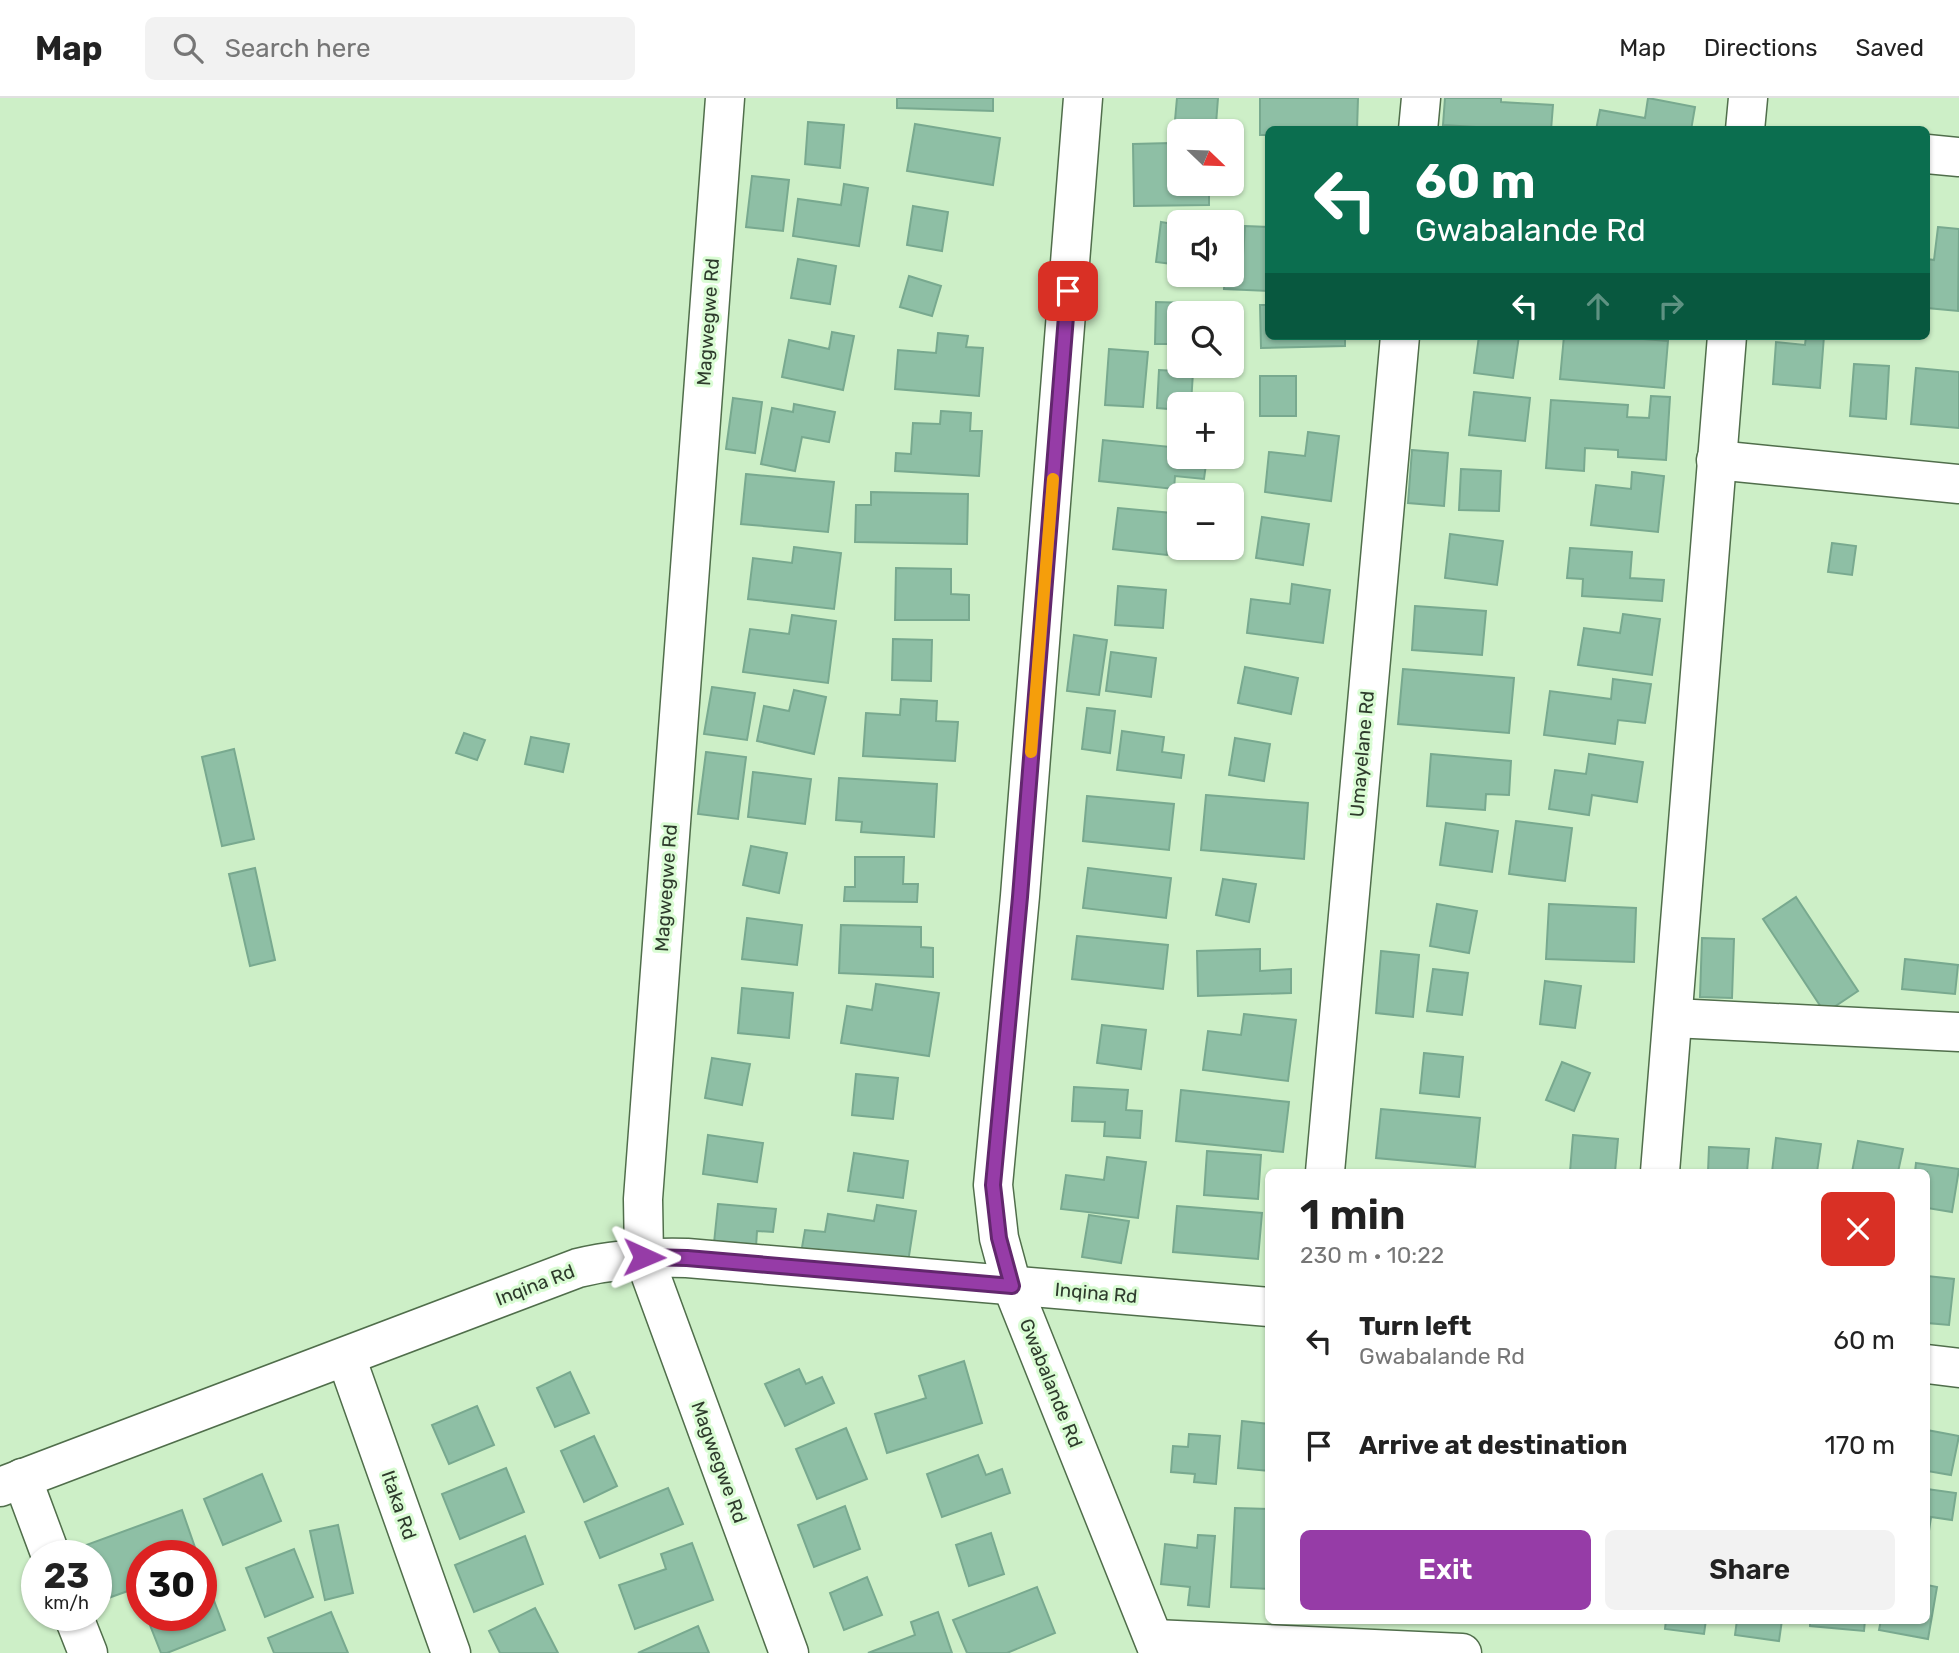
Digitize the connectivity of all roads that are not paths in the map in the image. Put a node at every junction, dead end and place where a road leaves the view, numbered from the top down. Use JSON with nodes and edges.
{"nodes":[{"id":1,"x":725,"y":98,"type":"edge"},
{"id":2,"x":1083,"y":98,"type":"edge"},
{"id":3,"x":1421,"y":98,"type":"edge"},
{"id":4,"x":1748,"y":98,"type":"edge"},
{"id":5,"x":1418,"y":126,"type":"edge"},
{"id":6,"x":1745,"y":126,"type":"edge"},
{"id":7,"x":1930,"y":154,"type":"edge"},
{"id":8,"x":1959,"y":157,"type":"edge"},
{"id":9,"x":1400,"y":340,"type":"edge"},
{"id":10,"x":1727,"y":340,"type":"edge"},
{"id":11,"x":1716,"y":460,"type":"junction"},
{"id":12,"x":1959,"y":484,"type":"edge"},
{"id":13,"x":1674,"y":1018,"type":"junction"},
{"id":14,"x":1959,"y":1031,"type":"edge"},
{"id":15,"x":1325,"y":1169,"type":"edge"},
{"id":16,"x":1660,"y":1169,"type":"edge"},
{"id":17,"x":644,"y":1257,"type":"junction"},
{"id":18,"x":1012,"y":1286,"type":"junction"},
{"id":19,"x":1265,"y":1307,"type":"edge"},
{"id":20,"x":346,"y":1356,"type":"junction"},
{"id":21,"x":1930,"y":1364,"type":"edge"},
{"id":22,"x":1959,"y":1368,"type":"edge"},
{"id":23,"x":11,"y":1482,"type":"edge"},
{"id":24,"x":42,"y":1540,"type":"edge"},
{"id":25,"x":79,"y":1631,"type":"edge"},
{"id":26,"x":1156,"y":1646,"type":"edge"},
{"id":27,"x":88,"y":1653,"type":"edge"},
{"id":28,"x":451,"y":1653,"type":"edge"},
{"id":29,"x":789,"y":1653,"type":"edge"},
{"id":30,"x":1461,"y":1653,"type":"edge"}],
"edges":[{"from":1,"to":17,"type":"street","name":"Magwegwe Rd"},
{"from":2,"to":18,"type":"street","name":"Gwabalande Rd"},
{"from":3,"to":5,"type":"street"},
{"from":4,"to":6,"type":"street"},
{"from":7,"to":8,"type":"street"},
{"from":9,"to":15,"type":"street","name":"Umayelane Rd"},
{"from":10,"to":11,"type":"street"},
{"from":11,"to":12,"type":"street"},
{"from":11,"to":13,"type":"street"},
{"from":13,"to":14,"type":"street"},
{"from":13,"to":16,"type":"street"},
{"from":17,"to":18,"type":"street","name":"Inqina Rd"},
{"from":17,"to":20,"type":"street","name":"Inqina Rd"},
{"from":17,"to":29,"type":"street","name":"Magwegwe Rd"},
{"from":18,"to":19,"type":"street","name":"Inqina Rd"},
{"from":18,"to":26,"type":"street","name":"Gwabalande Rd"},
{"from":20,"to":23,"type":"street","name":"Inqina Rd"},
{"from":20,"to":28,"type":"street","name":"Itaka Rd"},
{"from":21,"to":22,"type":"street"},
{"from":23,"to":24,"type":"street"},
{"from":25,"to":27,"type":"street"},
{"from":26,"to":30,"type":"street"}]}
